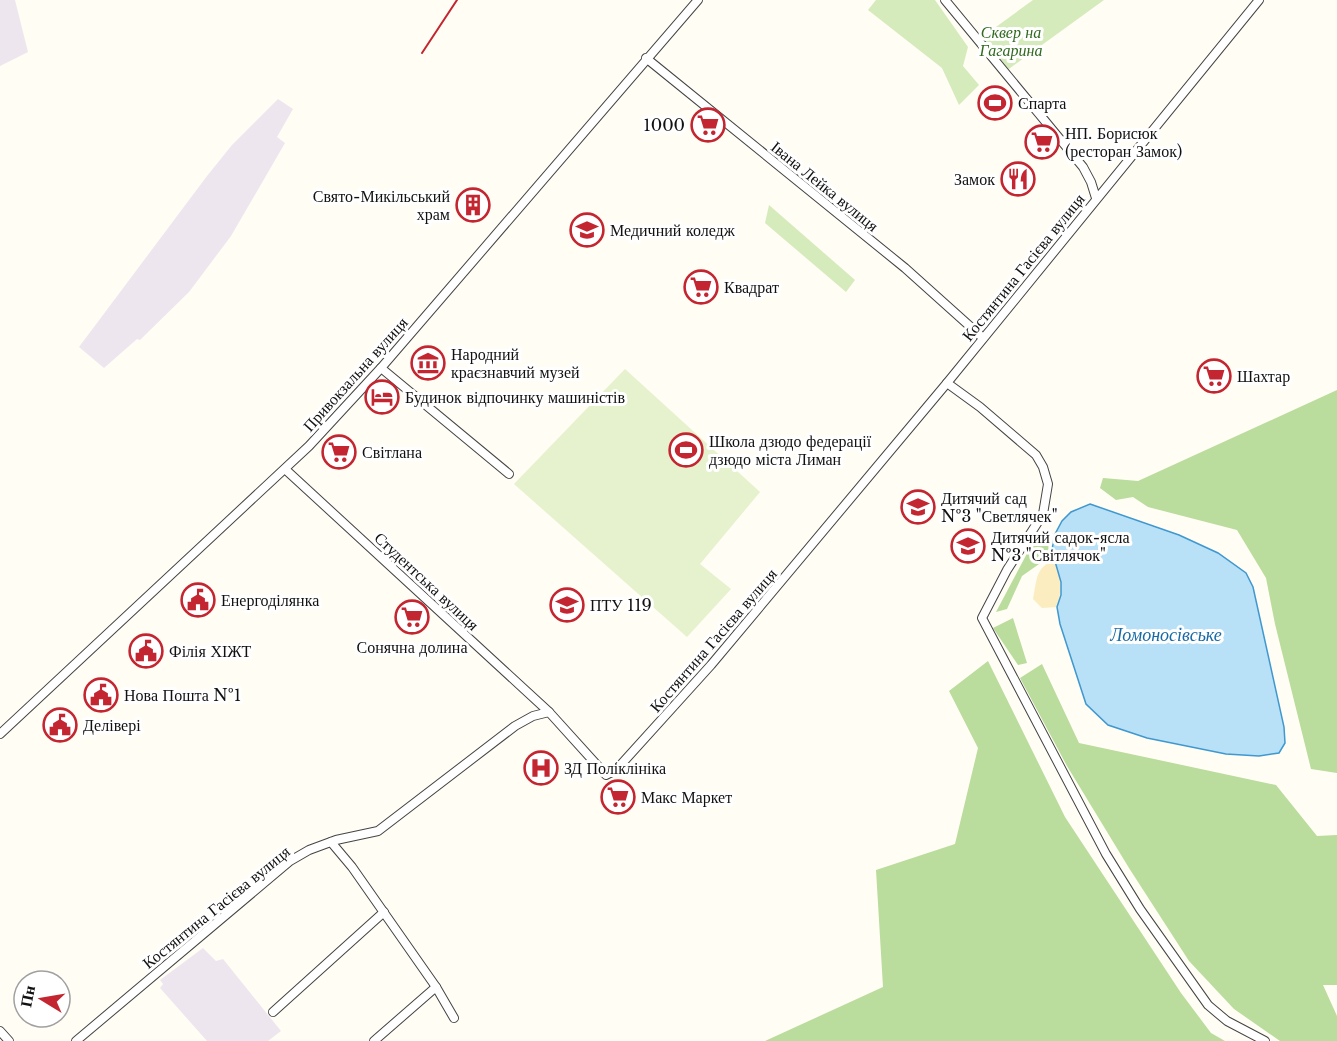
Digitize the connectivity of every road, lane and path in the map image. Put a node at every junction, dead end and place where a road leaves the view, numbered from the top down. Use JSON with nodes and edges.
{"nodes":[{"id":1,"x":698,"y":0,"type":"edge"},
{"id":2,"x":945,"y":0,"type":"edge"},
{"id":3,"x":1258,"y":0,"type":"edge"},
{"id":4,"x":646,"y":58,"type":"junction"},
{"id":5,"x":1096,"y":198,"type":"junction"},
{"id":6,"x":983,"y":338,"type":"junction"},
{"id":7,"x":381,"y":368,"type":"junction"},
{"id":8,"x":947,"y":383,"type":"junction"},
{"id":9,"x":286,"y":470,"type":"junction"},
{"id":10,"x":509,"y":474,"type":"dead end"},
{"id":11,"x":549,"y":712,"type":"junction"},
{"id":12,"x":0,"y":734,"type":"edge"},
{"id":13,"x":331,"y":842,"type":"junction"},
{"id":14,"x":384,"y":912,"type":"junction"},
{"id":15,"x":436,"y":987,"type":"junction"},
{"id":16,"x":273,"y":1012,"type":"dead end"},
{"id":17,"x":454,"y":1018,"type":"dead end"},
{"id":18,"x":0,"y":1031,"type":"edge"},
{"id":19,"x":9,"y":1041,"type":"edge"},
{"id":20,"x":76,"y":1041,"type":"edge"},
{"id":21,"x":374,"y":1041,"type":"edge"},
{"id":22,"x":1265,"y":1041,"type":"edge"}],
"edges":[{"from":1,"to":4,"type":"street","name":"Привокзальна вулиця"},
{"from":2,"to":5,"type":"street"},
{"from":3,"to":5,"type":"street","name":"Костянтина Гасієва вулиця"},
{"from":4,"to":6,"type":"street","name":"Івана Лейка вулиця"},
{"from":4,"to":7,"type":"street","name":"Привокзальна вулиця"},
{"from":5,"to":6,"type":"street","name":"Костянтина Гасієва вулиця"},
{"from":6,"to":8,"type":"street","name":"Костянтина Гасієва вулиця"},
{"from":7,"to":9,"type":"street","name":"Привокзальна вулиця"},
{"from":7,"to":10,"type":"street"},
{"from":8,"to":11,"type":"street","name":"Костянтина Гасієва вулиця"},
{"from":8,"to":22,"type":"street"},
{"from":9,"to":11,"type":"street","name":"Студентська вулиця"},
{"from":9,"to":12,"type":"street","name":"Привокзальна вулиця"},
{"from":11,"to":13,"type":"street","name":"Костянтина Гасієва вулиця"},
{"from":13,"to":14,"type":"street"},
{"from":13,"to":20,"type":"street","name":"Костянтина Гасієва вулиця"},
{"from":14,"to":15,"type":"street"},
{"from":14,"to":16,"type":"street"},
{"from":15,"to":17,"type":"street"},
{"from":15,"to":21,"type":"street"},
{"from":18,"to":19,"type":"street"}]}
